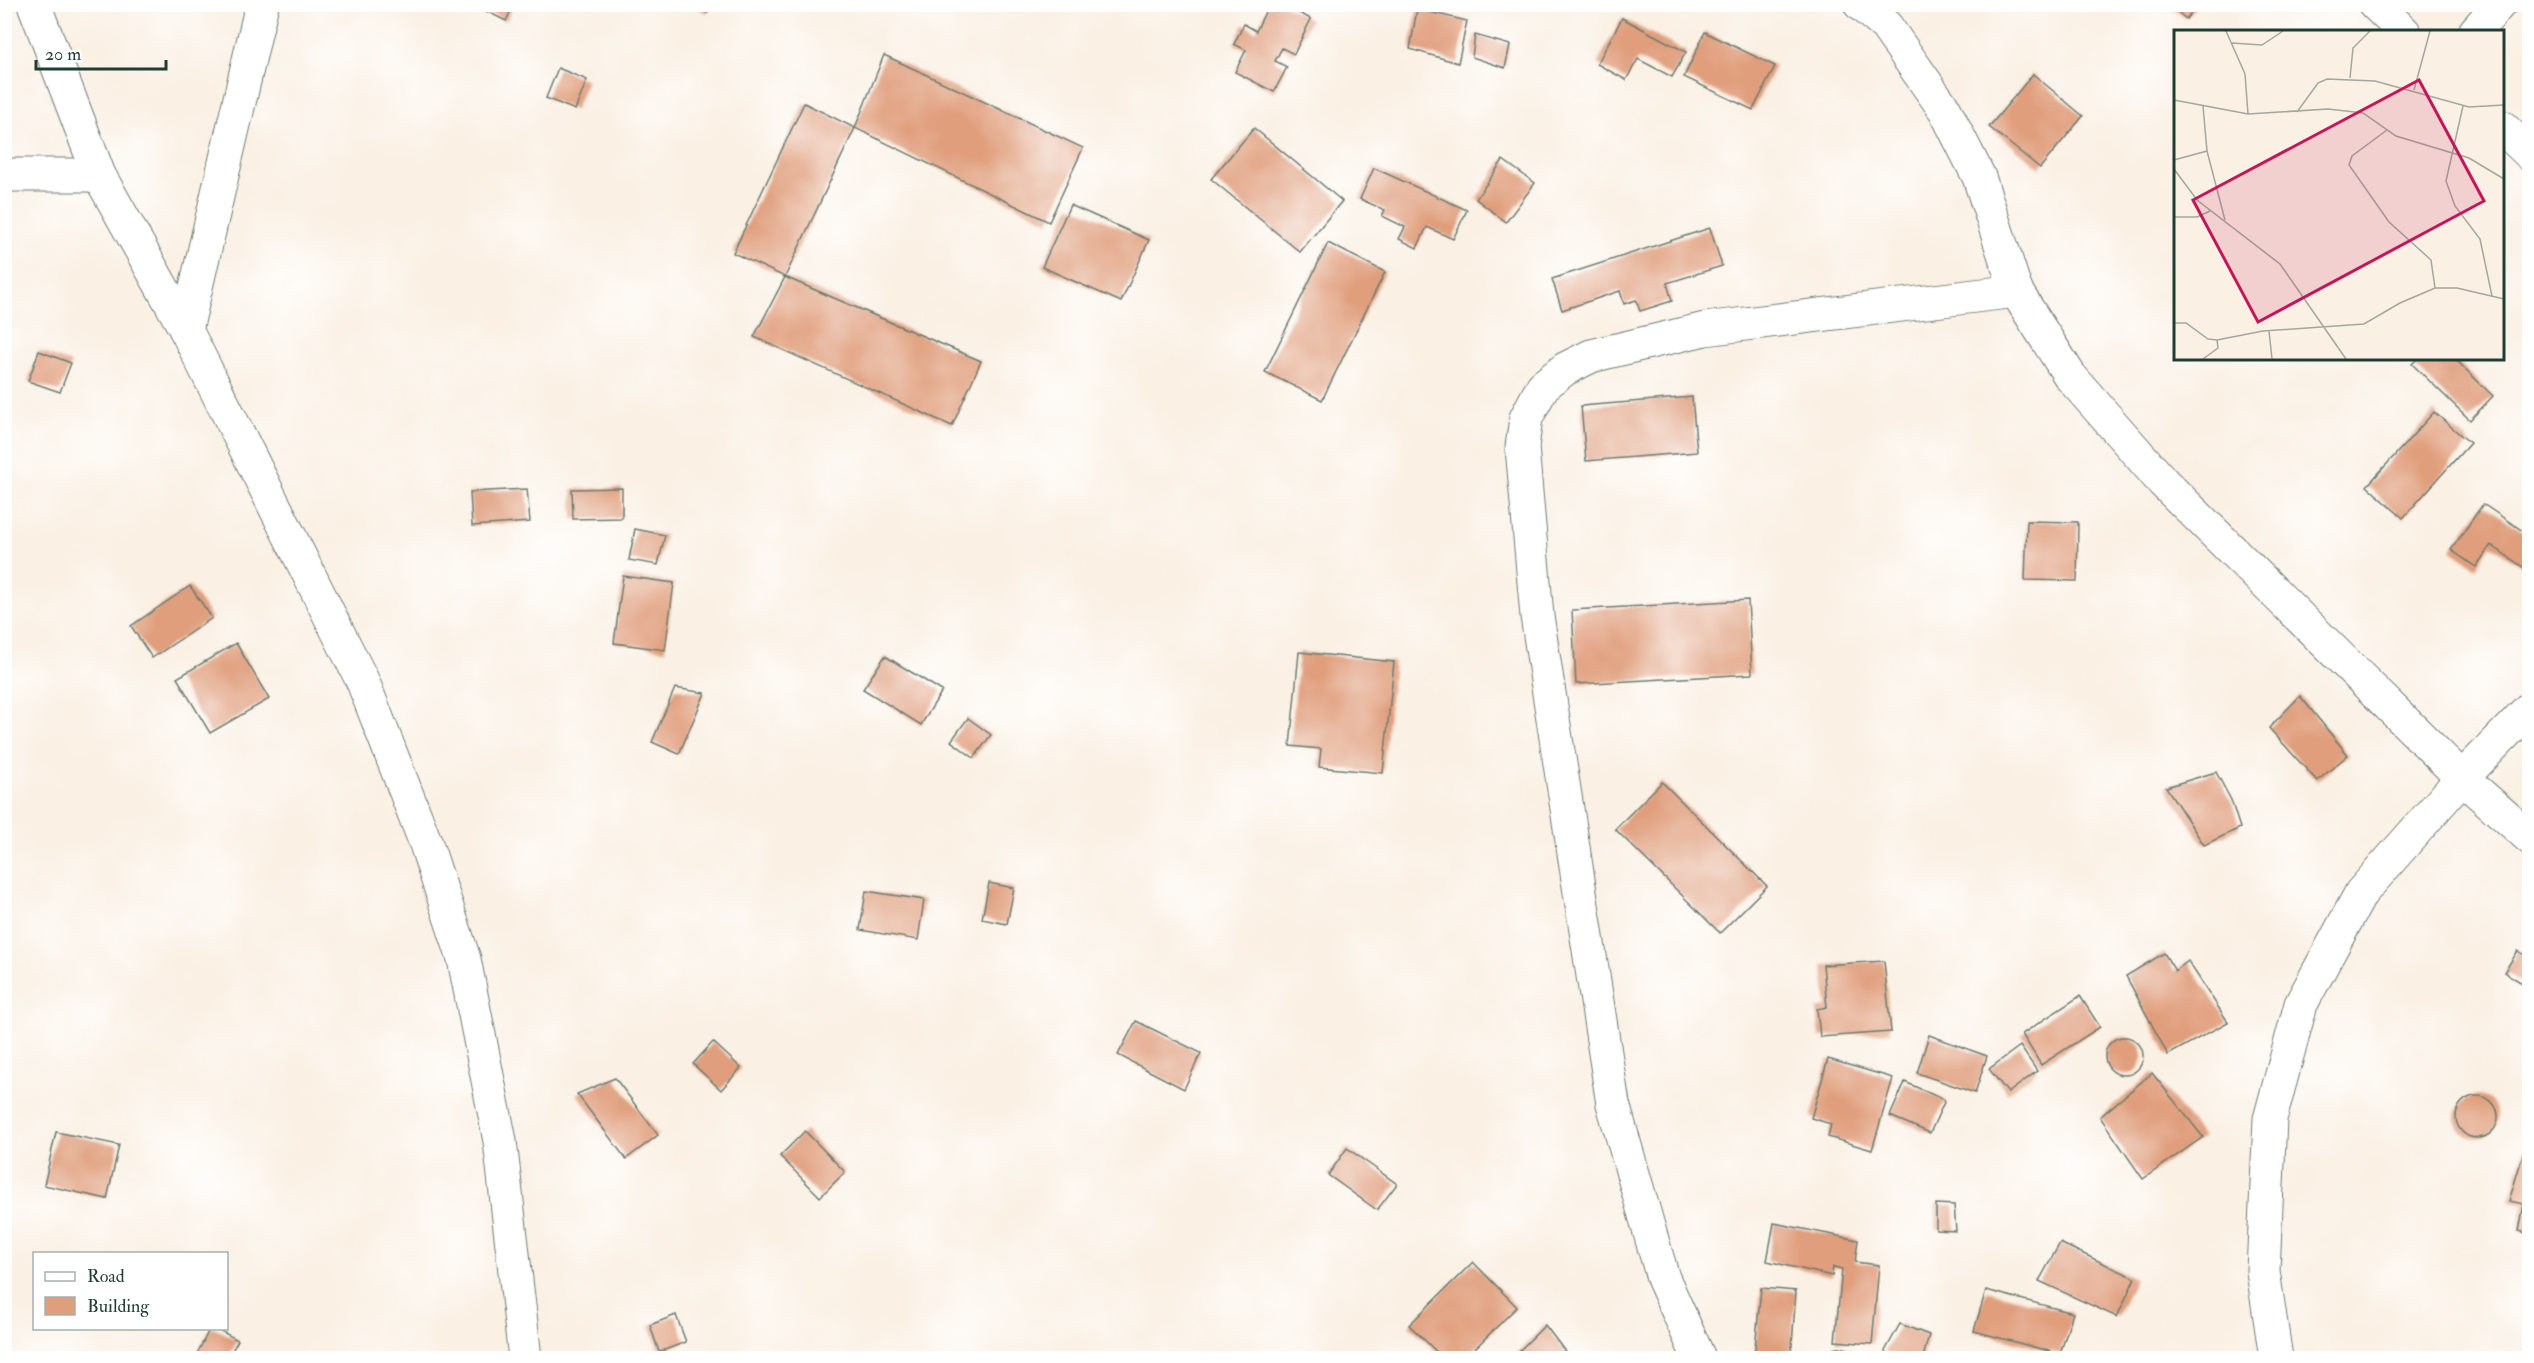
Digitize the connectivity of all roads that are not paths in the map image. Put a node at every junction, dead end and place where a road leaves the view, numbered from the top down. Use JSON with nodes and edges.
{"nodes":[{"id":1,"x":34,"y":4,"type":"edge"},
{"id":2,"x":262,"y":4,"type":"edge"},
{"id":3,"x":1860,"y":4,"type":"edge"},
{"id":4,"x":2375,"y":4,"type":"edge"},
{"id":5,"x":2499,"y":4,"type":"edge"},
{"id":6,"x":2402,"y":30,"type":"edge"},
{"id":7,"x":2477,"y":30,"type":"edge"},
{"id":8,"x":2504,"y":129,"type":"edge"},
{"id":9,"x":2529,"y":154,"type":"edge"},
{"id":10,"x":4,"y":175,"type":"edge"},
{"id":11,"x":99,"y":175,"type":"junction"},
{"id":12,"x":2016,"y":291,"type":"junction"},
{"id":13,"x":186,"y":330,"type":"junction"},
{"id":14,"x":2529,"y":708,"type":"edge"},
{"id":15,"x":2462,"y":777,"type":"junction"},
{"id":16,"x":2529,"y":837,"type":"edge"},
{"id":17,"x":525,"y":1359,"type":"edge"},
{"id":18,"x":1699,"y":1359,"type":"edge"},
{"id":19,"x":2276,"y":1359,"type":"edge"}],
"edges":[{"from":1,"to":11,"type":"street"},
{"from":2,"to":13,"type":"street"},
{"from":3,"to":12,"type":"street"},
{"from":4,"to":6,"type":"street"},
{"from":5,"to":7,"type":"street"},
{"from":8,"to":9,"type":"street"},
{"from":10,"to":11,"type":"street"},
{"from":11,"to":13,"type":"street"},
{"from":12,"to":15,"type":"street"},
{"from":12,"to":18,"type":"street"},
{"from":13,"to":17,"type":"street"},
{"from":14,"to":15,"type":"street"},
{"from":15,"to":16,"type":"street"},
{"from":15,"to":19,"type":"street"}]}
